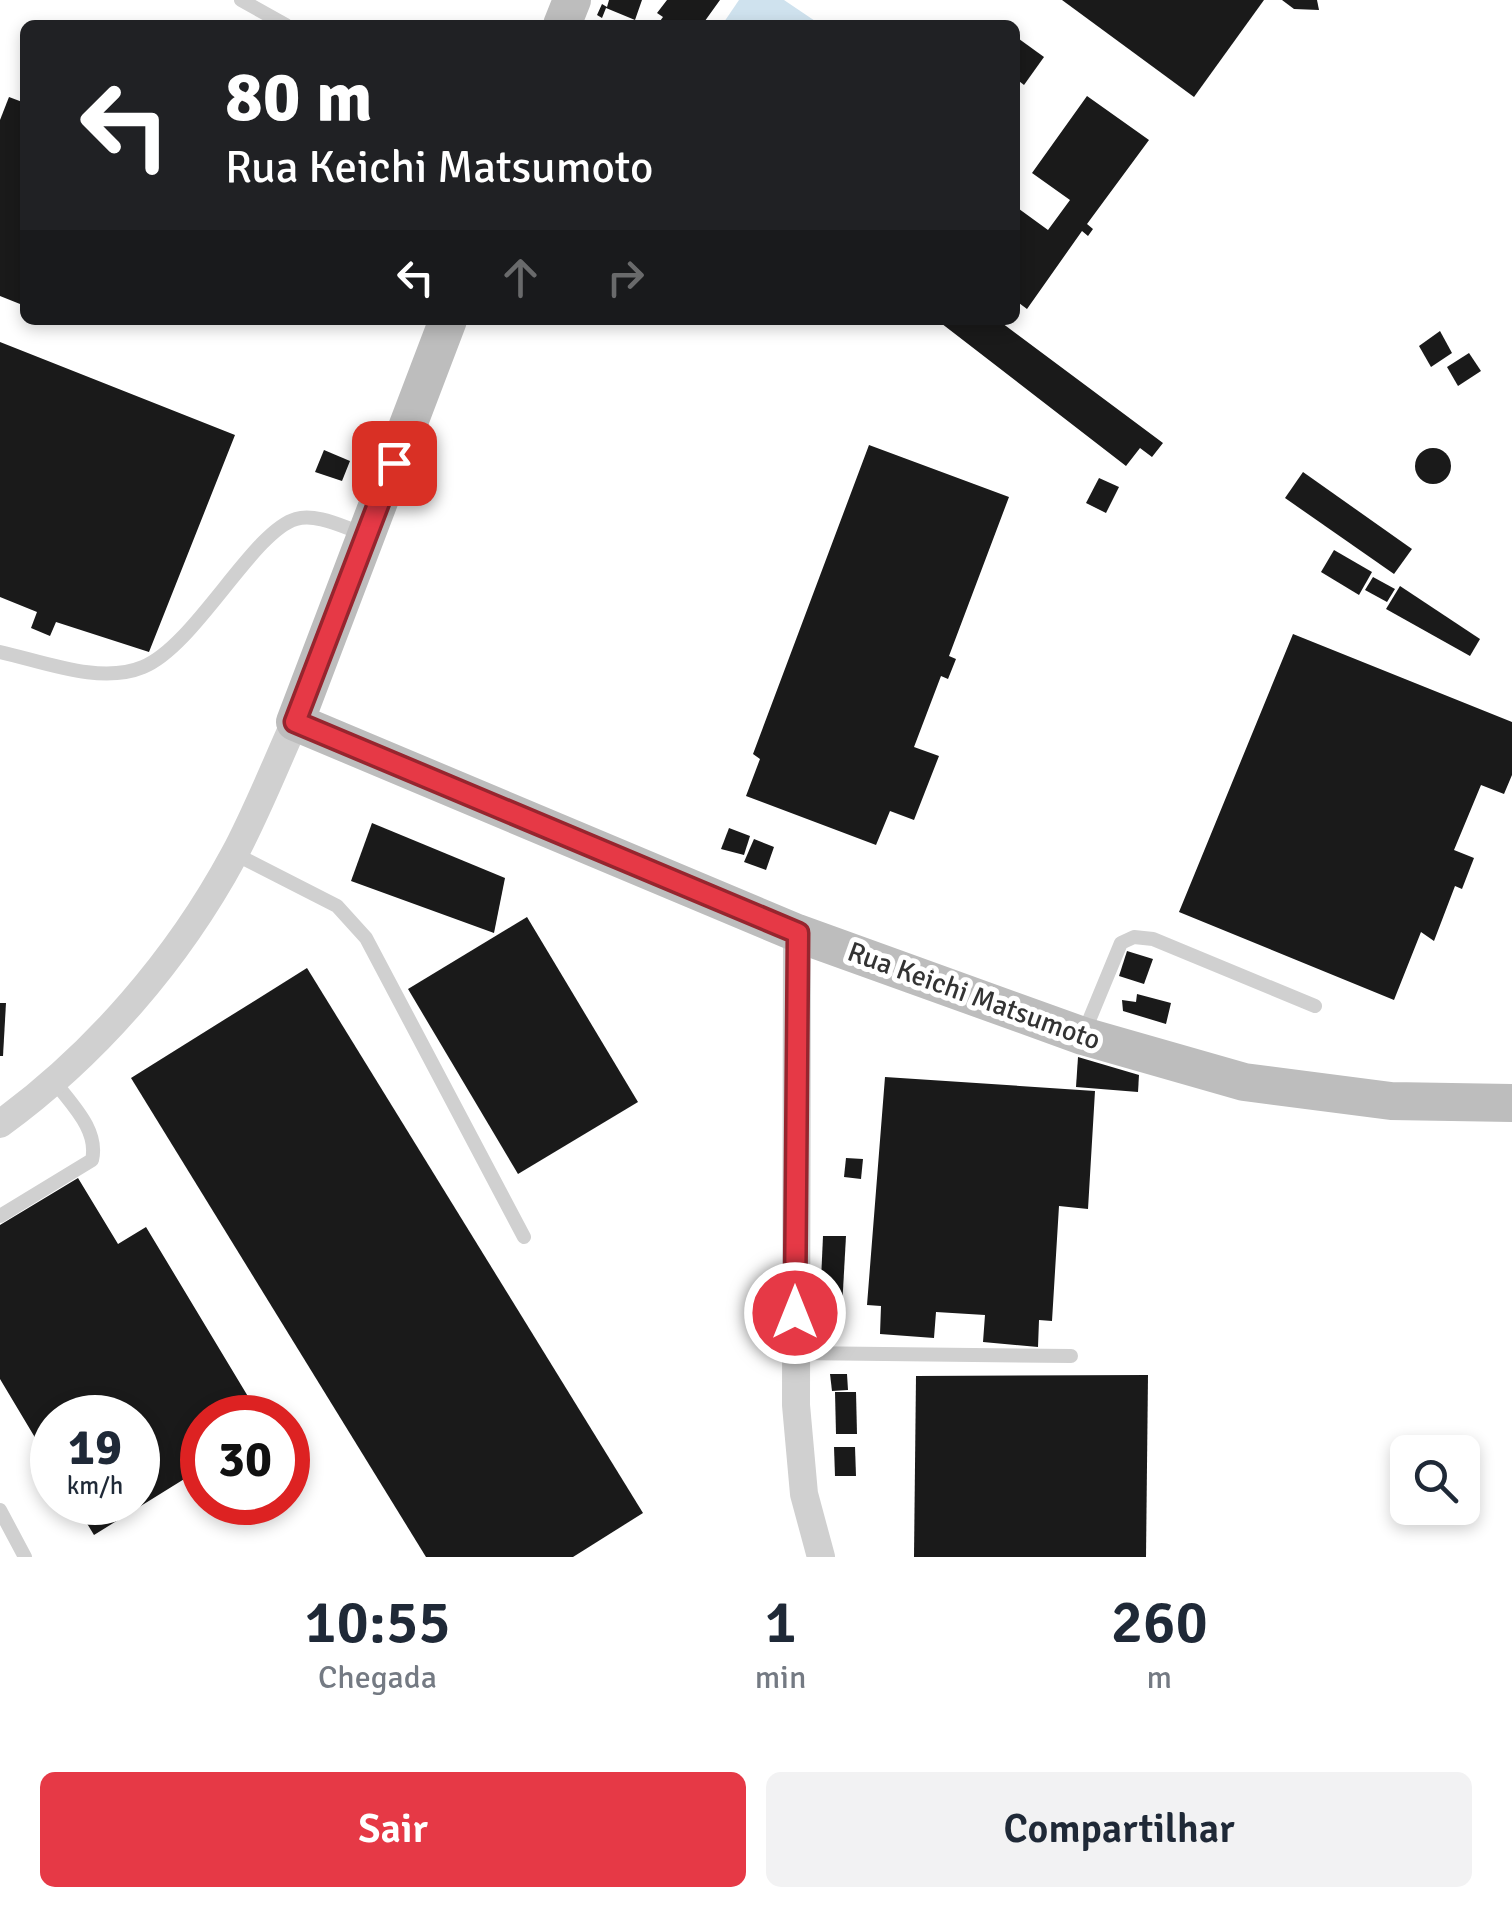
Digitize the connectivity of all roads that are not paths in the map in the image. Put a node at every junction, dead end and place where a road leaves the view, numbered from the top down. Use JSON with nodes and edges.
{"nodes":[{"id":1,"x":241,"y":0,"type":"edge"},
{"id":2,"x":277,"y":20,"type":"edge"},
{"id":3,"x":446,"y":325,"type":"edge"},
{"id":4,"x":366,"y":534,"type":"junction"},
{"id":5,"x":0,"y":652,"type":"edge"},
{"id":6,"x":295,"y":722,"type":"junction"},
{"id":7,"x":235,"y":854,"type":"junction"},
{"id":8,"x":798,"y":933,"type":"junction"},
{"id":9,"x":1315,"y":1006,"type":"dead end"},
{"id":10,"x":1083,"y":1036,"type":"junction"},
{"id":11,"x":54,"y":1081,"type":"junction"},
{"id":12,"x":1512,"y":1103,"type":"edge"},
{"id":13,"x":0,"y":1124,"type":"edge"},
{"id":14,"x":0,"y":1216,"type":"edge"},
{"id":15,"x":524,"y":1237,"type":"dead end"},
{"id":16,"x":795,"y":1353,"type":"junction"},
{"id":17,"x":1071,"y":1356,"type":"dead end"},
{"id":18,"x":0,"y":1510,"type":"edge"},
{"id":19,"x":24,"y":1557,"type":"edge"},
{"id":20,"x":821,"y":1557,"type":"edge"}],
"edges":[{"from":1,"to":2,"type":"lane"},
{"from":3,"to":4,"type":"main road"},
{"from":4,"to":5,"type":"lane"},
{"from":4,"to":6,"type":"main road"},
{"from":6,"to":7,"type":"street"},
{"from":6,"to":8,"type":"main road","name":"Rua Keichi Matsumoto"},
{"from":7,"to":11,"type":"street"},
{"from":7,"to":15,"type":"lane"},
{"from":8,"to":10,"type":"main road","name":"Rua Keichi Matsumoto"},
{"from":8,"to":16,"type":"street"},
{"from":9,"to":10,"type":"lane"},
{"from":10,"to":12,"type":"main road","name":"Rua Keichi Matsumoto"},
{"from":11,"to":13,"type":"street"},
{"from":11,"to":14,"type":"lane"},
{"from":16,"to":17,"type":"lane"},
{"from":16,"to":20,"type":"street"},
{"from":18,"to":19,"type":"lane"}]}
